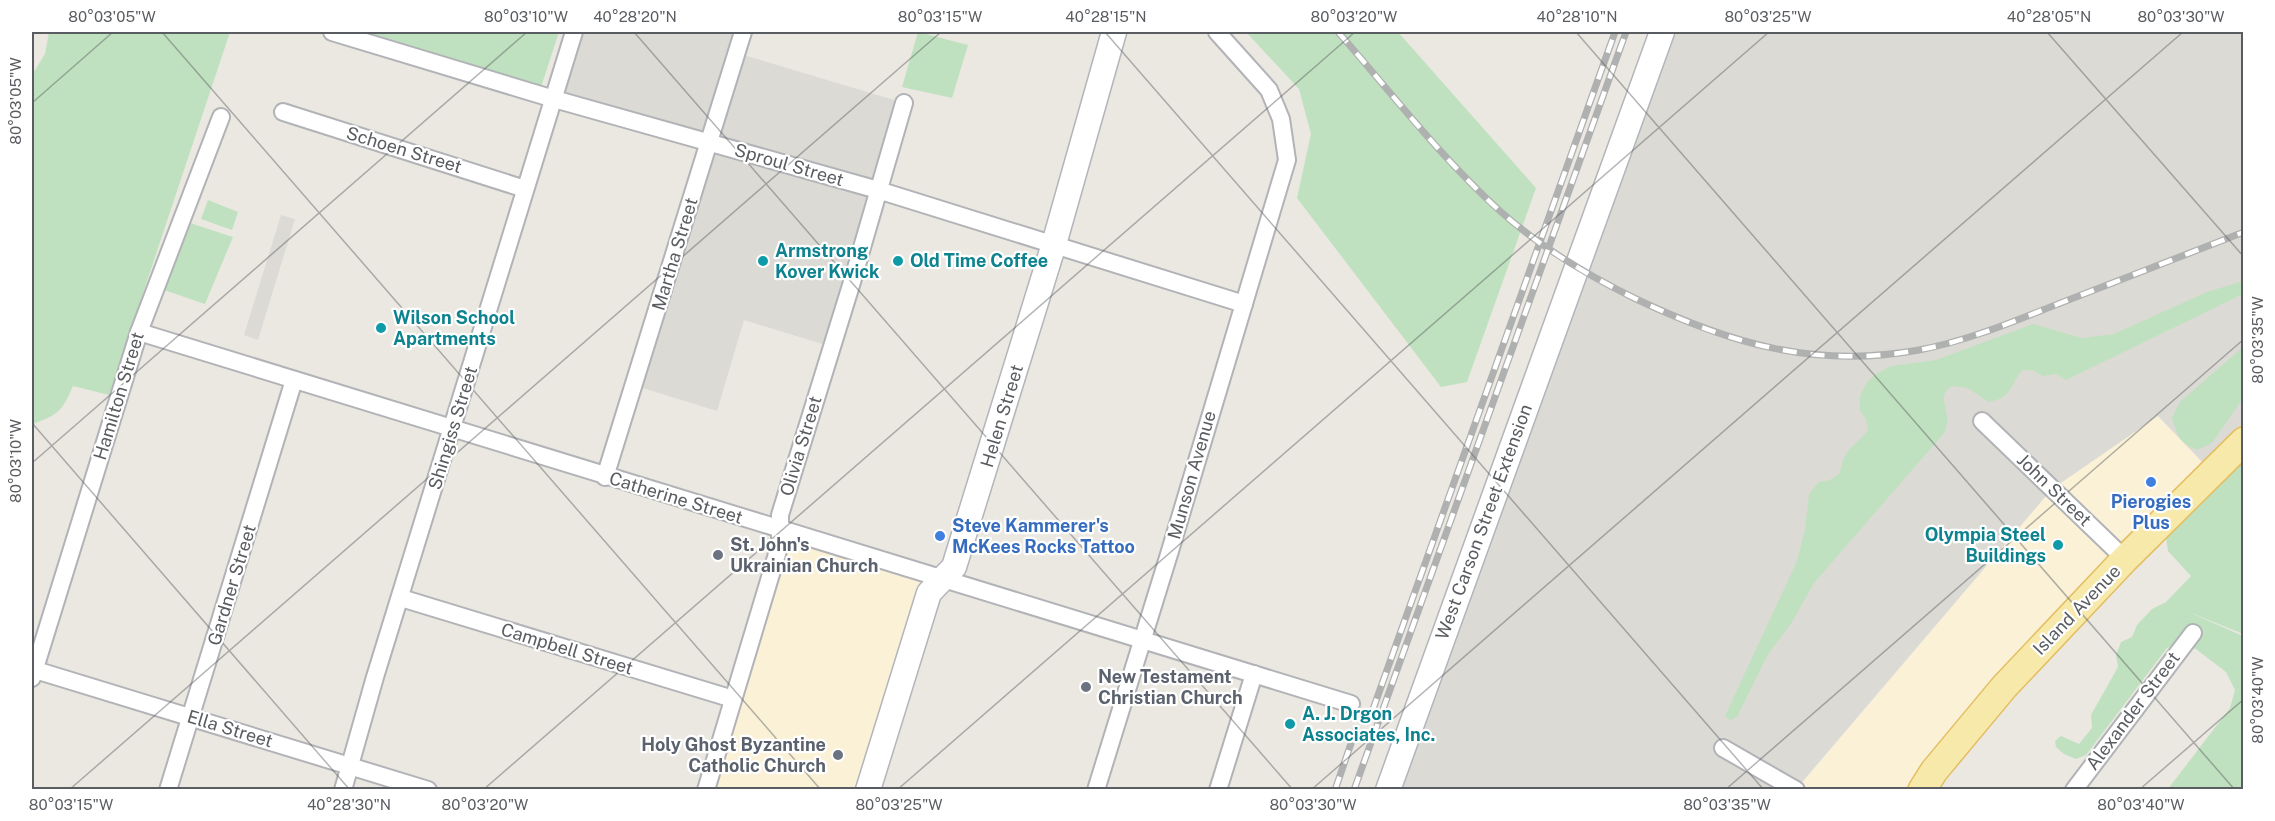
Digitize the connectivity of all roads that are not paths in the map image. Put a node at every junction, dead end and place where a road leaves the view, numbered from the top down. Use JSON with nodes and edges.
{"nodes":[{"id":1,"x":332,"y":32,"type":"edge"},
{"id":2,"x":574,"y":32,"type":"edge"},
{"id":3,"x":743,"y":32,"type":"edge"},
{"id":4,"x":1114,"y":32,"type":"edge"},
{"id":5,"x":1217,"y":32,"type":"edge"},
{"id":6,"x":1662,"y":32,"type":"edge"},
{"id":7,"x":554,"y":99,"type":"junction"},
{"id":8,"x":904,"y":103,"type":"dead end"},
{"id":9,"x":282,"y":112,"type":"dead end"},
{"id":10,"x":220,"y":117,"type":"dead end"},
{"id":11,"x":710,"y":143,"type":"junction"},
{"id":12,"x":525,"y":189,"type":"junction"},
{"id":13,"x":878,"y":190,"type":"junction"},
{"id":14,"x":1054,"y":244,"type":"junction"},
{"id":15,"x":1244,"y":304,"type":"junction"},
{"id":16,"x":139,"y":332,"type":"junction"},
{"id":17,"x":294,"y":380,"type":"junction"},
{"id":18,"x":1982,"y":421,"type":"dead end"},
{"id":19,"x":453,"y":429,"type":"junction"},
{"id":20,"x":2244,"y":441,"type":"edge"},
{"id":21,"x":605,"y":477,"type":"junction"},
{"id":22,"x":780,"y":530,"type":"junction"},
{"id":23,"x":2125,"y":559,"type":"junction"},
{"id":24,"x":942,"y":579,"type":"junction"},
{"id":25,"x":401,"y":598,"type":"junction"},
{"id":26,"x":2193,"y":633,"type":"dead end"},
{"id":27,"x":1142,"y":640,"type":"junction"},
{"id":28,"x":32,"y":673,"type":"edge"},
{"id":29,"x":1254,"y":674,"type":"junction"},
{"id":30,"x":733,"y":699,"type":"junction"},
{"id":31,"x":1351,"y":704,"type":"dead end"},
{"id":32,"x":191,"y":717,"type":"junction"},
{"id":33,"x":1723,"y":748,"type":"dead end"},
{"id":34,"x":350,"y":766,"type":"junction"},
{"id":35,"x":168,"y":789,"type":"edge"},
{"id":36,"x":343,"y":789,"type":"edge"},
{"id":37,"x":428,"y":789,"type":"edge"},
{"id":38,"x":706,"y":789,"type":"edge"},
{"id":39,"x":868,"y":789,"type":"edge"},
{"id":40,"x":1096,"y":789,"type":"edge"},
{"id":41,"x":1218,"y":789,"type":"edge"},
{"id":42,"x":1388,"y":789,"type":"edge"},
{"id":43,"x":1796,"y":789,"type":"edge"},
{"id":44,"x":1922,"y":789,"type":"edge"},
{"id":45,"x":2074,"y":789,"type":"edge"}],
"edges":[{"from":1,"to":7,"type":"street","name":"Sproul Street"},
{"from":2,"to":7,"type":"street","name":"Shingiss Street"},
{"from":3,"to":11,"type":"street","name":"Martha Street"},
{"from":4,"to":14,"type":"street","name":"Helen Street"},
{"from":5,"to":15,"type":"street","name":"Munson Avenue"},
{"from":6,"to":42,"type":"street","name":"West Carson Street Extension"},
{"from":7,"to":11,"type":"street","name":"Sproul Street"},
{"from":7,"to":12,"type":"street","name":"Shingiss Street"},
{"from":8,"to":13,"type":"street","name":"Olivia Street"},
{"from":9,"to":12,"type":"street","name":"Schoen Street"},
{"from":10,"to":16,"type":"street","name":"Hamilton Street"},
{"from":11,"to":13,"type":"street","name":"Sproul Street"},
{"from":11,"to":21,"type":"street","name":"Martha Street"},
{"from":12,"to":19,"type":"street","name":"Shingiss Street"},
{"from":13,"to":14,"type":"street","name":"Sproul Street"},
{"from":13,"to":22,"type":"street","name":"Olivia Street"},
{"from":14,"to":15,"type":"street","name":"Sproul Street"},
{"from":14,"to":24,"type":"street","name":"Helen Street"},
{"from":15,"to":27,"type":"street","name":"Munson Avenue"},
{"from":16,"to":17,"type":"street","name":"Catherine Street"},
{"from":16,"to":28,"type":"street","name":"Hamilton Street"},
{"from":17,"to":19,"type":"street","name":"Catherine Street"},
{"from":17,"to":32,"type":"street","name":"Gardner Street"},
{"from":18,"to":23,"type":"street","name":"John Street"},
{"from":19,"to":21,"type":"street","name":"Catherine Street"},
{"from":19,"to":25,"type":"street","name":"Shingiss Street"},
{"from":20,"to":23,"type":"main road","name":"Island Avenue"},
{"from":21,"to":22,"type":"street","name":"Catherine Street"},
{"from":22,"to":24,"type":"street","name":"Catherine Street"},
{"from":22,"to":30,"type":"street","name":"Olivia Street"},
{"from":23,"to":44,"type":"main road","name":"Island Avenue"},
{"from":24,"to":27,"type":"street","name":"Catherine Street"},
{"from":24,"to":39,"type":"street","name":"Helen Street"},
{"from":25,"to":30,"type":"street","name":"Campbell Street"},
{"from":25,"to":34,"type":"street","name":"Shingiss Street"},
{"from":26,"to":45,"type":"street","name":"Alexander Street"},
{"from":27,"to":29,"type":"street","name":"Catherine Street"},
{"from":27,"to":40,"type":"street","name":"Munson Avenue"},
{"from":28,"to":32,"type":"street","name":"Ella Street"},
{"from":29,"to":31,"type":"street","name":"Catherine Street"},
{"from":29,"to":41,"type":"street"},
{"from":30,"to":38,"type":"street","name":"Olivia Street"},
{"from":32,"to":34,"type":"street","name":"Ella Street"},
{"from":32,"to":35,"type":"street","name":"Gardner Street"},
{"from":33,"to":43,"type":"street"},
{"from":34,"to":36,"type":"street","name":"Shingiss Street"},
{"from":34,"to":37,"type":"street","name":"Ella Street"}]}
